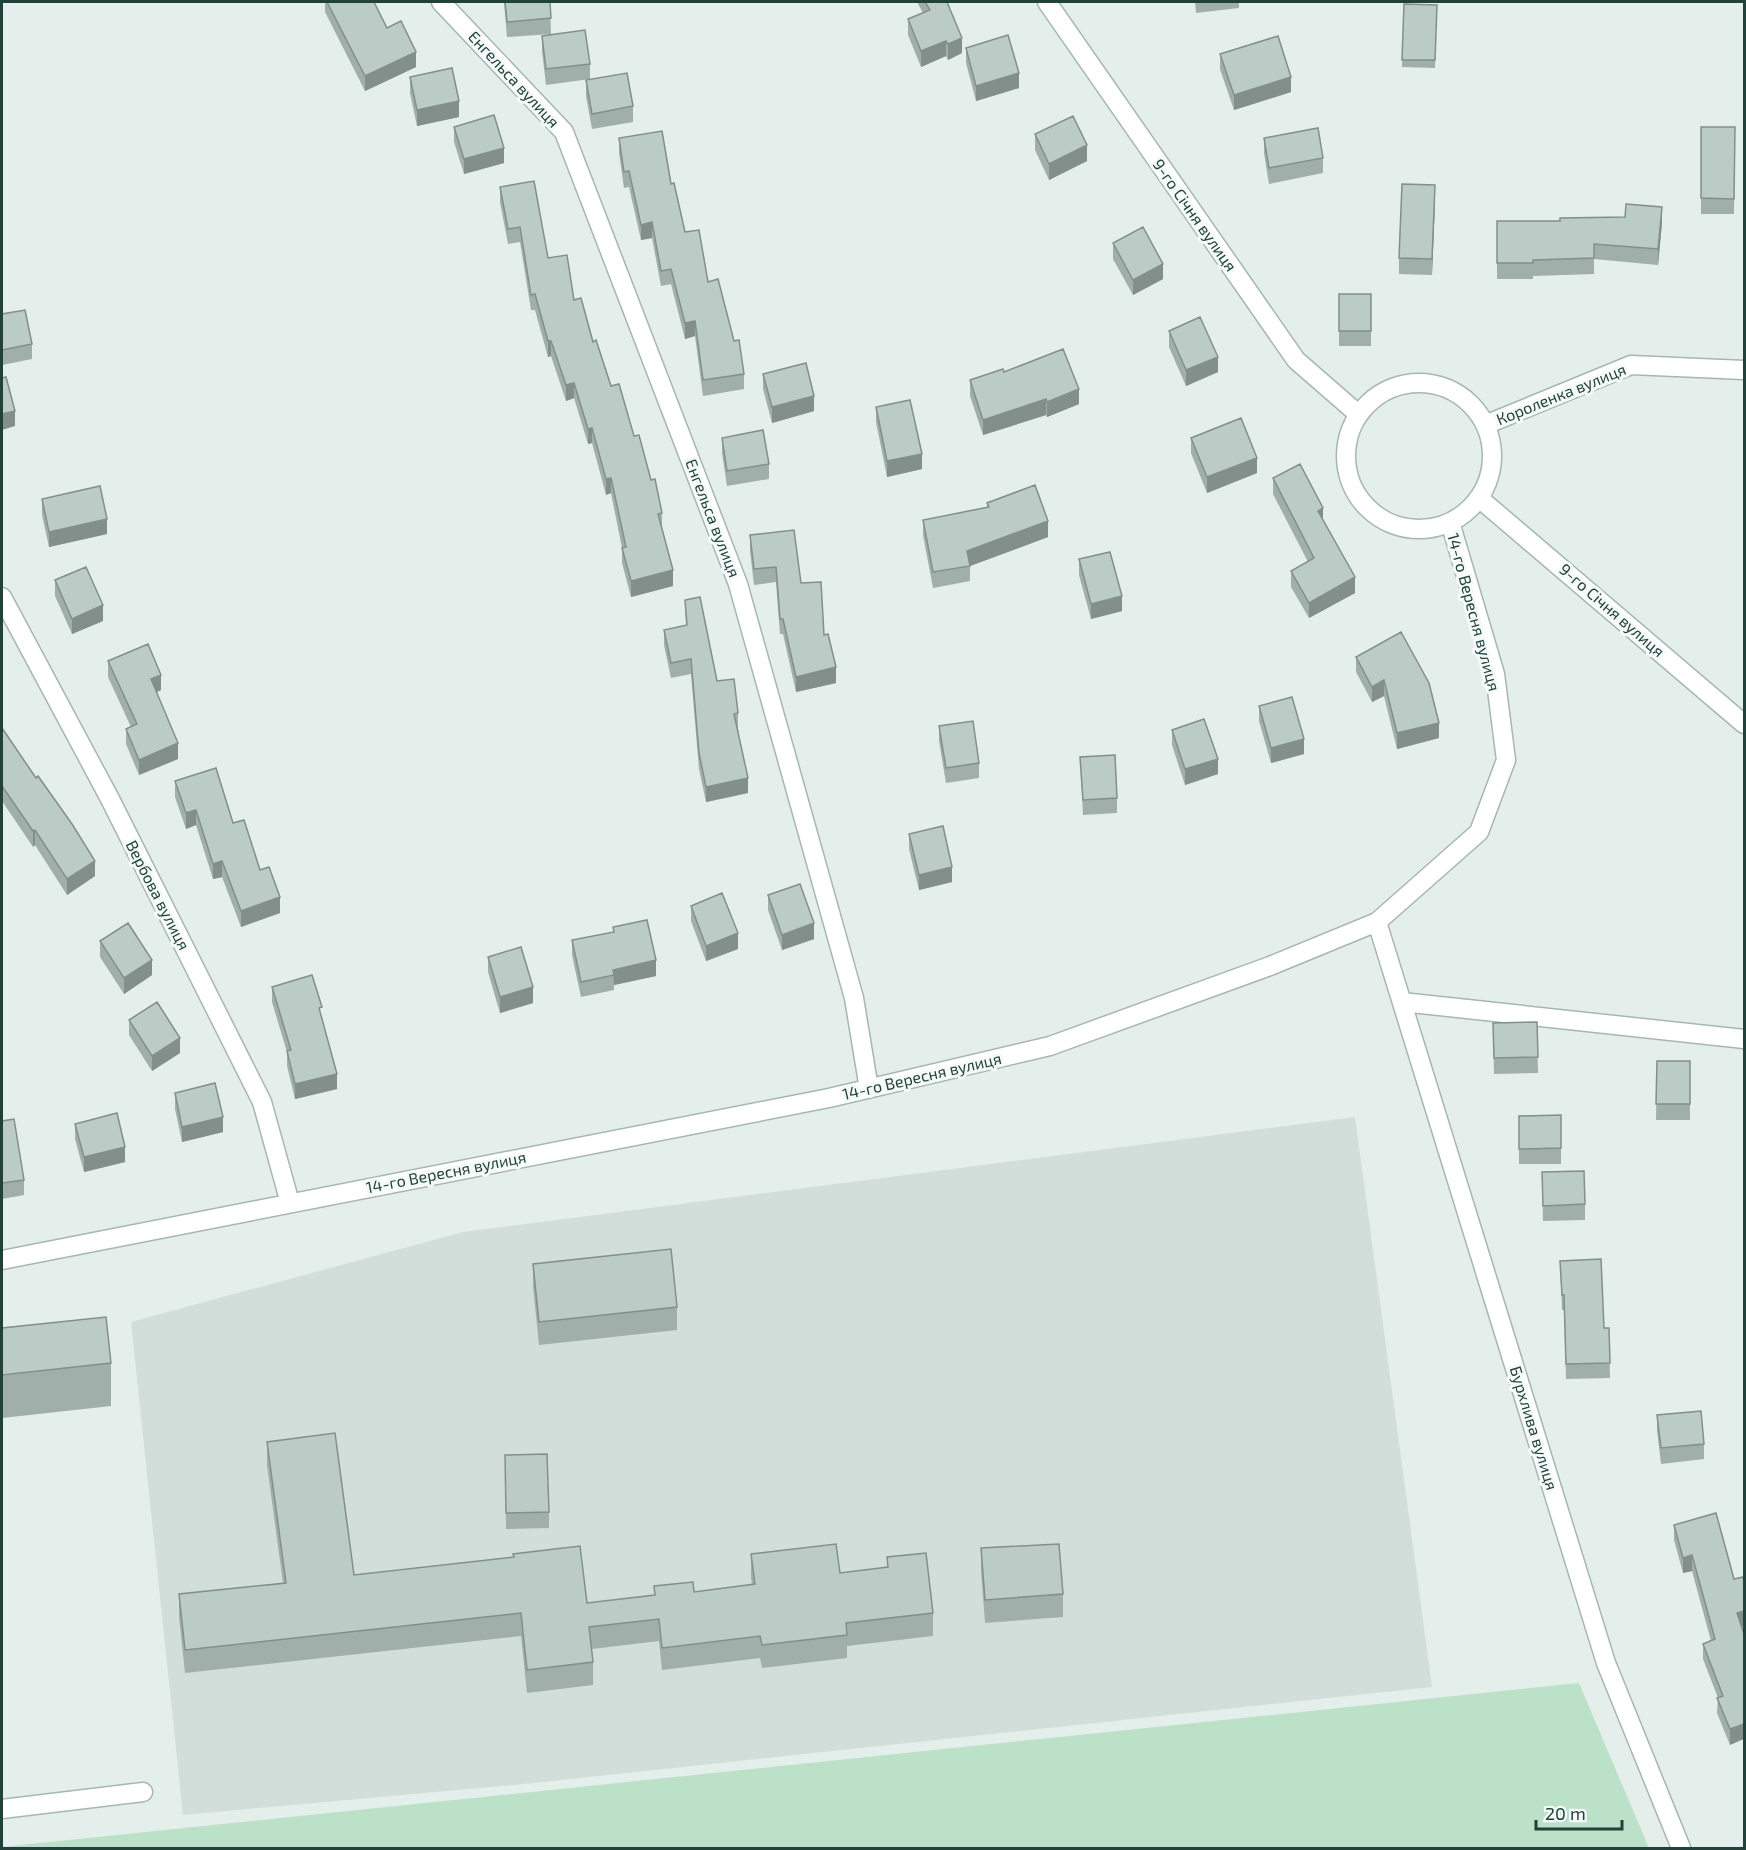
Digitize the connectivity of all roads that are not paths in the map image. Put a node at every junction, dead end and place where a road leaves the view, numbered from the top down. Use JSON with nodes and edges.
{"nodes":[{"id":1,"x":441,"y":2,"type":"edge"},
{"id":2,"x":1047,"y":2,"type":"edge"},
{"id":3,"x":1744,"y":370,"type":"edge"},
{"id":4,"x":1358,"y":414,"type":"junction"},
{"id":5,"x":1485,"y":424,"type":"junction"},
{"id":6,"x":1479,"y":498,"type":"junction"},
{"id":7,"x":1450,"y":522,"type":"junction"},
{"id":8,"x":2,"y":597,"type":"edge"},
{"id":9,"x":1744,"y":724,"type":"edge"},
{"id":10,"x":1377,"y":922,"type":"junction"},
{"id":11,"x":1402,"y":1002,"type":"junction"},
{"id":12,"x":1744,"y":1039,"type":"edge"},
{"id":13,"x":869,"y":1089,"type":"junction"},
{"id":14,"x":290,"y":1203,"type":"junction"},
{"id":15,"x":2,"y":1260,"type":"edge"},
{"id":16,"x":143,"y":1792,"type":"dead end"},
{"id":17,"x":2,"y":1809,"type":"edge"},
{"id":18,"x":1681,"y":1848,"type":"edge"}],
"edges":[{"from":1,"to":13,"type":"street","name":"Енгельса вулиця"},
{"from":2,"to":4,"type":"street","name":"9-го Січня вулиця"},
{"from":3,"to":5,"type":"street","name":"Короленка вулиця"},
{"from":4,"to":5,"type":"street"},
{"from":4,"to":7,"type":"street"},
{"from":5,"to":6,"type":"street"},
{"from":6,"to":7,"type":"street"},
{"from":6,"to":9,"type":"street","name":"9-го Січня вулиця"},
{"from":7,"to":10,"type":"street","name":"14-го Вересня вулиця"},
{"from":8,"to":14,"type":"street","name":"Вербова вулиця"},
{"from":10,"to":11,"type":"street","name":"Бурхлива вулиця"},
{"from":10,"to":13,"type":"street","name":"14-го Вересня вулиця"},
{"from":11,"to":12,"type":"street"},
{"from":11,"to":18,"type":"street","name":"Бурхлива вулиця"},
{"from":13,"to":14,"type":"street","name":"14-го Вересня вулиця"},
{"from":14,"to":15,"type":"street","name":"14-го Вересня вулиця"},
{"from":16,"to":17,"type":"street"}]}
